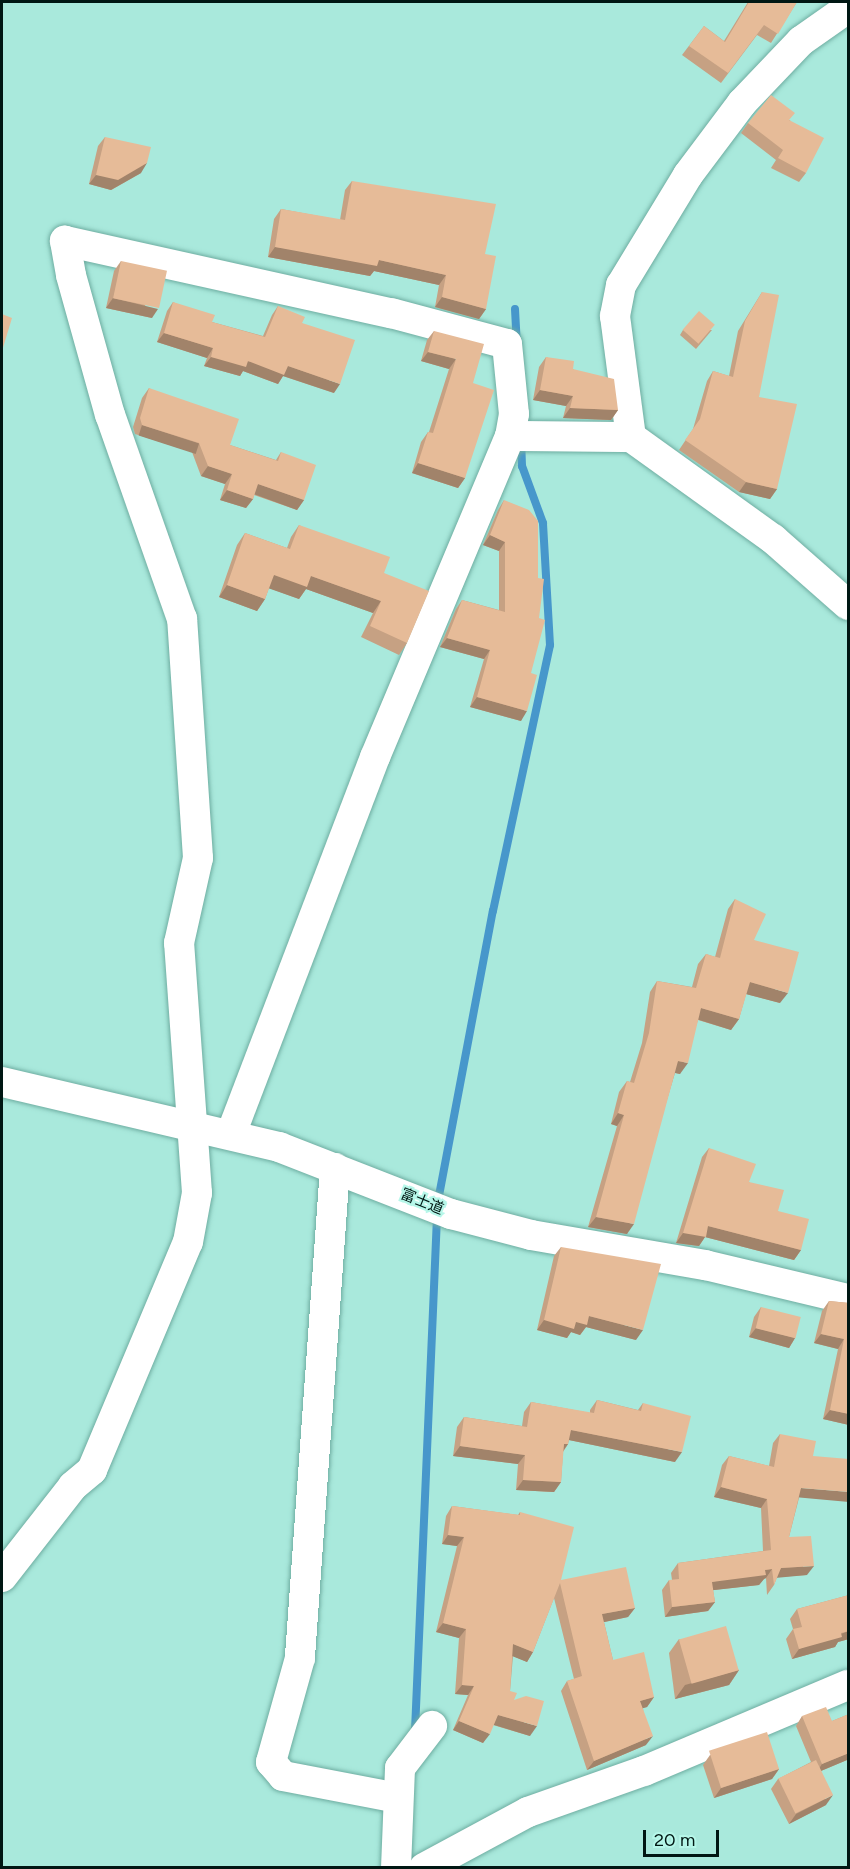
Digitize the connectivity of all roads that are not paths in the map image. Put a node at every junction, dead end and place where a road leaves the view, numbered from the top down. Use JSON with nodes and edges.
{"nodes":[{"id":1,"x":849,"y":8,"type":"edge"},
{"id":2,"x":510,"y":436,"type":"junction"},
{"id":3,"x":631,"y":437,"type":"junction"},
{"id":4,"x":849,"y":605,"type":"edge"},
{"id":5,"x":2,"y":1082,"type":"edge"},
{"id":6,"x":194,"y":1125,"type":"junction"},
{"id":7,"x":231,"y":1134,"type":"junction"},
{"id":8,"x":335,"y":1168,"type":"junction"},
{"id":9,"x":849,"y":1299,"type":"edge"},
{"id":10,"x":2,"y":1577,"type":"edge"},
{"id":11,"x":849,"y":1685,"type":"edge"},
{"id":12,"x":432,"y":1726,"type":"dead end"},
{"id":13,"x":398,"y":1798,"type":"junction"},
{"id":14,"x":424,"y":1867,"type":"edge"},
{"id":15,"x":396,"y":1868,"type":"edge"}],
"edges":[{"from":1,"to":3,"type":"street"},
{"from":2,"to":3,"type":"street"},
{"from":2,"to":6,"type":"street"},
{"from":2,"to":7,"type":"street"},
{"from":3,"to":4,"type":"street"},
{"from":5,"to":6,"type":"street","name":"富士道"},
{"from":6,"to":7,"type":"street","name":"富士道"},
{"from":6,"to":10,"type":"street"},
{"from":7,"to":8,"type":"street","name":"富士道"},
{"from":8,"to":9,"type":"street","name":"富士道"},
{"from":8,"to":13,"type":"street"},
{"from":11,"to":14,"type":"street"},
{"from":12,"to":13,"type":"street"},
{"from":13,"to":15,"type":"street"}]}
